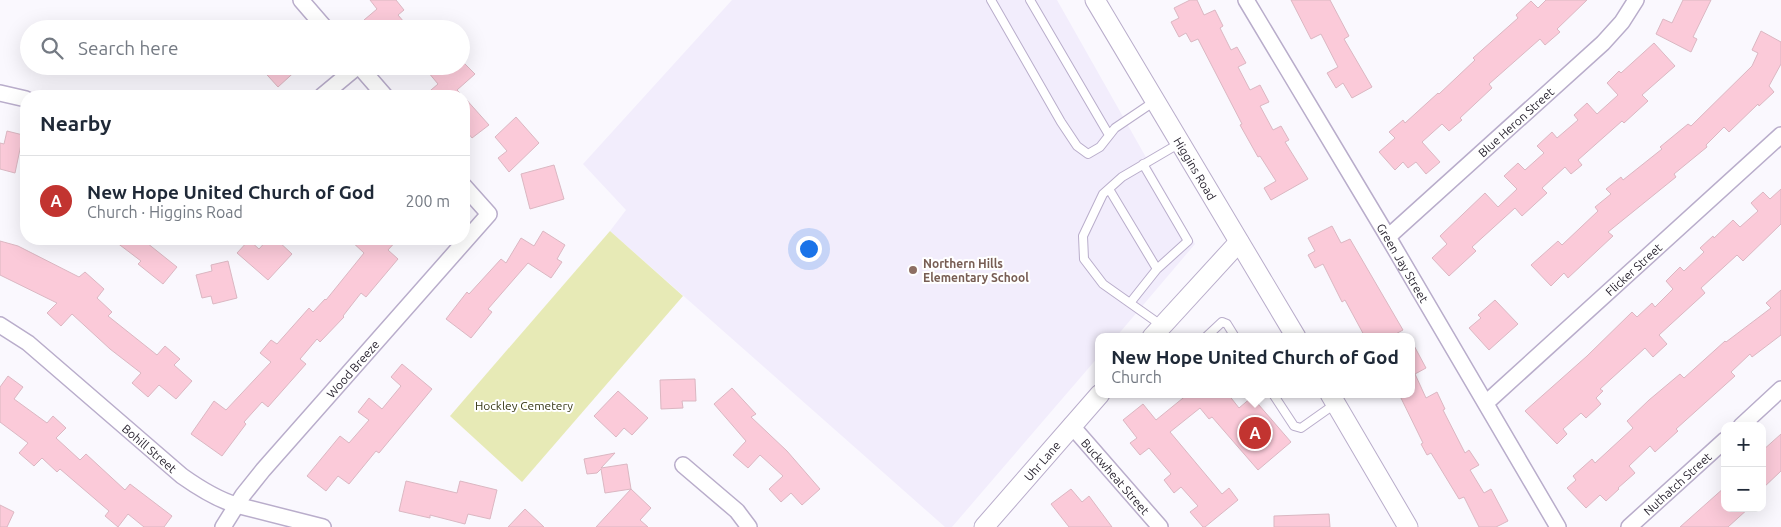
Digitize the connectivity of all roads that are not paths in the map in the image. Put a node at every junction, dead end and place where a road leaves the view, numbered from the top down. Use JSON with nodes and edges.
{"nodes":[{"id":1,"x":301,"y":0,"type":"edge"},
{"id":2,"x":991,"y":0,"type":"edge"},
{"id":3,"x":1030,"y":0,"type":"edge"},
{"id":4,"x":1097,"y":0,"type":"edge"},
{"id":5,"x":1246,"y":0,"type":"edge"},
{"id":6,"x":1636,"y":0,"type":"edge"},
{"id":7,"x":318,"y":20,"type":"edge"},
{"id":8,"x":347,"y":75,"type":"edge"},
{"id":9,"x":366,"y":75,"type":"edge"},
{"id":10,"x":329,"y":90,"type":"edge"},
{"id":11,"x":380,"y":90,"type":"edge"},
{"id":12,"x":0,"y":93,"type":"edge"},
{"id":13,"x":20,"y":98,"type":"edge"},
{"id":14,"x":1155,"y":101,"type":"junction"},
{"id":15,"x":1109,"y":135,"type":"junction"},
{"id":16,"x":1781,"y":135,"type":"edge"},
{"id":17,"x":1180,"y":143,"type":"junction"},
{"id":18,"x":1143,"y":164,"type":"junction"},
{"id":19,"x":1109,"y":188,"type":"junction"},
{"id":20,"x":470,"y":193,"type":"edge"},
{"id":21,"x":470,"y":236,"type":"edge"},
{"id":22,"x":1388,"y":237,"type":"junction"},
{"id":23,"x":1239,"y":242,"type":"junction"},
{"id":24,"x":462,"y":245,"type":"edge"},
{"id":25,"x":1157,"y":269,"type":"junction"},
{"id":26,"x":1130,"y":303,"type":"junction"},
{"id":27,"x":0,"y":325,"type":"edge"},
{"id":28,"x":1157,"y":331,"type":"edge"},
{"id":29,"x":1210,"y":333,"type":"edge"},
{"id":30,"x":1233,"y":333,"type":"edge"},
{"id":31,"x":1294,"y":333,"type":"edge"},
{"id":32,"x":1781,"y":389,"type":"edge"},
{"id":33,"x":1096,"y":398,"type":"edge"},
{"id":34,"x":1276,"y":398,"type":"edge"},
{"id":35,"x":1332,"y":399,"type":"edge"},
{"id":36,"x":1486,"y":403,"type":"junction"},
{"id":37,"x":1745,"y":422,"type":"edge"},
{"id":38,"x":1071,"y":425,"type":"junction"},
{"id":39,"x":1721,"y":444,"type":"edge"},
{"id":40,"x":683,"y":465,"type":"dead end"},
{"id":41,"x":236,"y":505,"type":"junction"},
{"id":42,"x":223,"y":527,"type":"edge"},
{"id":43,"x":323,"y":527,"type":"edge"},
{"id":44,"x":749,"y":527,"type":"edge"},
{"id":45,"x":984,"y":527,"type":"edge"},
{"id":46,"x":1160,"y":527,"type":"edge"},
{"id":47,"x":1408,"y":527,"type":"edge"},
{"id":48,"x":1558,"y":527,"type":"edge"},
{"id":49,"x":1629,"y":527,"type":"edge"}],
"edges":[{"from":1,"to":7,"type":"street"},
{"from":2,"to":15,"type":"lane"},
{"from":3,"to":15,"type":"lane"},
{"from":4,"to":14,"type":"street","name":"Higgins Road"},
{"from":5,"to":22,"type":"street","name":"Green Jay Street"},
{"from":6,"to":22,"type":"street","name":"Blue Heron Street"},
{"from":8,"to":10,"type":"street"},
{"from":9,"to":11,"type":"street"},
{"from":12,"to":13,"type":"street"},
{"from":14,"to":15,"type":"lane"},
{"from":14,"to":17,"type":"street","name":"Higgins Road"},
{"from":16,"to":36,"type":"street","name":"Flicker Street"},
{"from":17,"to":18,"type":"lane"},
{"from":17,"to":23,"type":"street","name":"Higgins Road"},
{"from":18,"to":19,"type":"lane"},
{"from":18,"to":25,"type":"lane"},
{"from":19,"to":25,"type":"lane"},
{"from":19,"to":26,"type":"lane"},
{"from":20,"to":21,"type":"street","name":"Wood Breeze"},
{"from":22,"to":36,"type":"street","name":"Green Jay Street"},
{"from":23,"to":28,"type":"street"},
{"from":23,"to":31,"type":"street","name":"Higgins Road"},
{"from":24,"to":41,"type":"street","name":"Wood Breeze"},
{"from":25,"to":26,"type":"lane"},
{"from":26,"to":28,"type":"lane"},
{"from":27,"to":41,"type":"street","name":"Bohill Street"},
{"from":29,"to":30,"type":"lane"},
{"from":32,"to":37,"type":"street"},
{"from":33,"to":38,"type":"street","name":"Uhr Lane"},
{"from":34,"to":35,"type":"lane"},
{"from":35,"to":47,"type":"street"},
{"from":36,"to":48,"type":"street","name":"Green Jay Street"},
{"from":38,"to":45,"type":"street","name":"Uhr Lane"},
{"from":38,"to":46,"type":"street","name":"Buckwheat Street"},
{"from":39,"to":49,"type":"street","name":"Nuthatch Street"},
{"from":40,"to":44,"type":"street"},
{"from":41,"to":42,"type":"street","name":"Wood Breeze"},
{"from":41,"to":43,"type":"street","name":"Bohill Street"}]}
